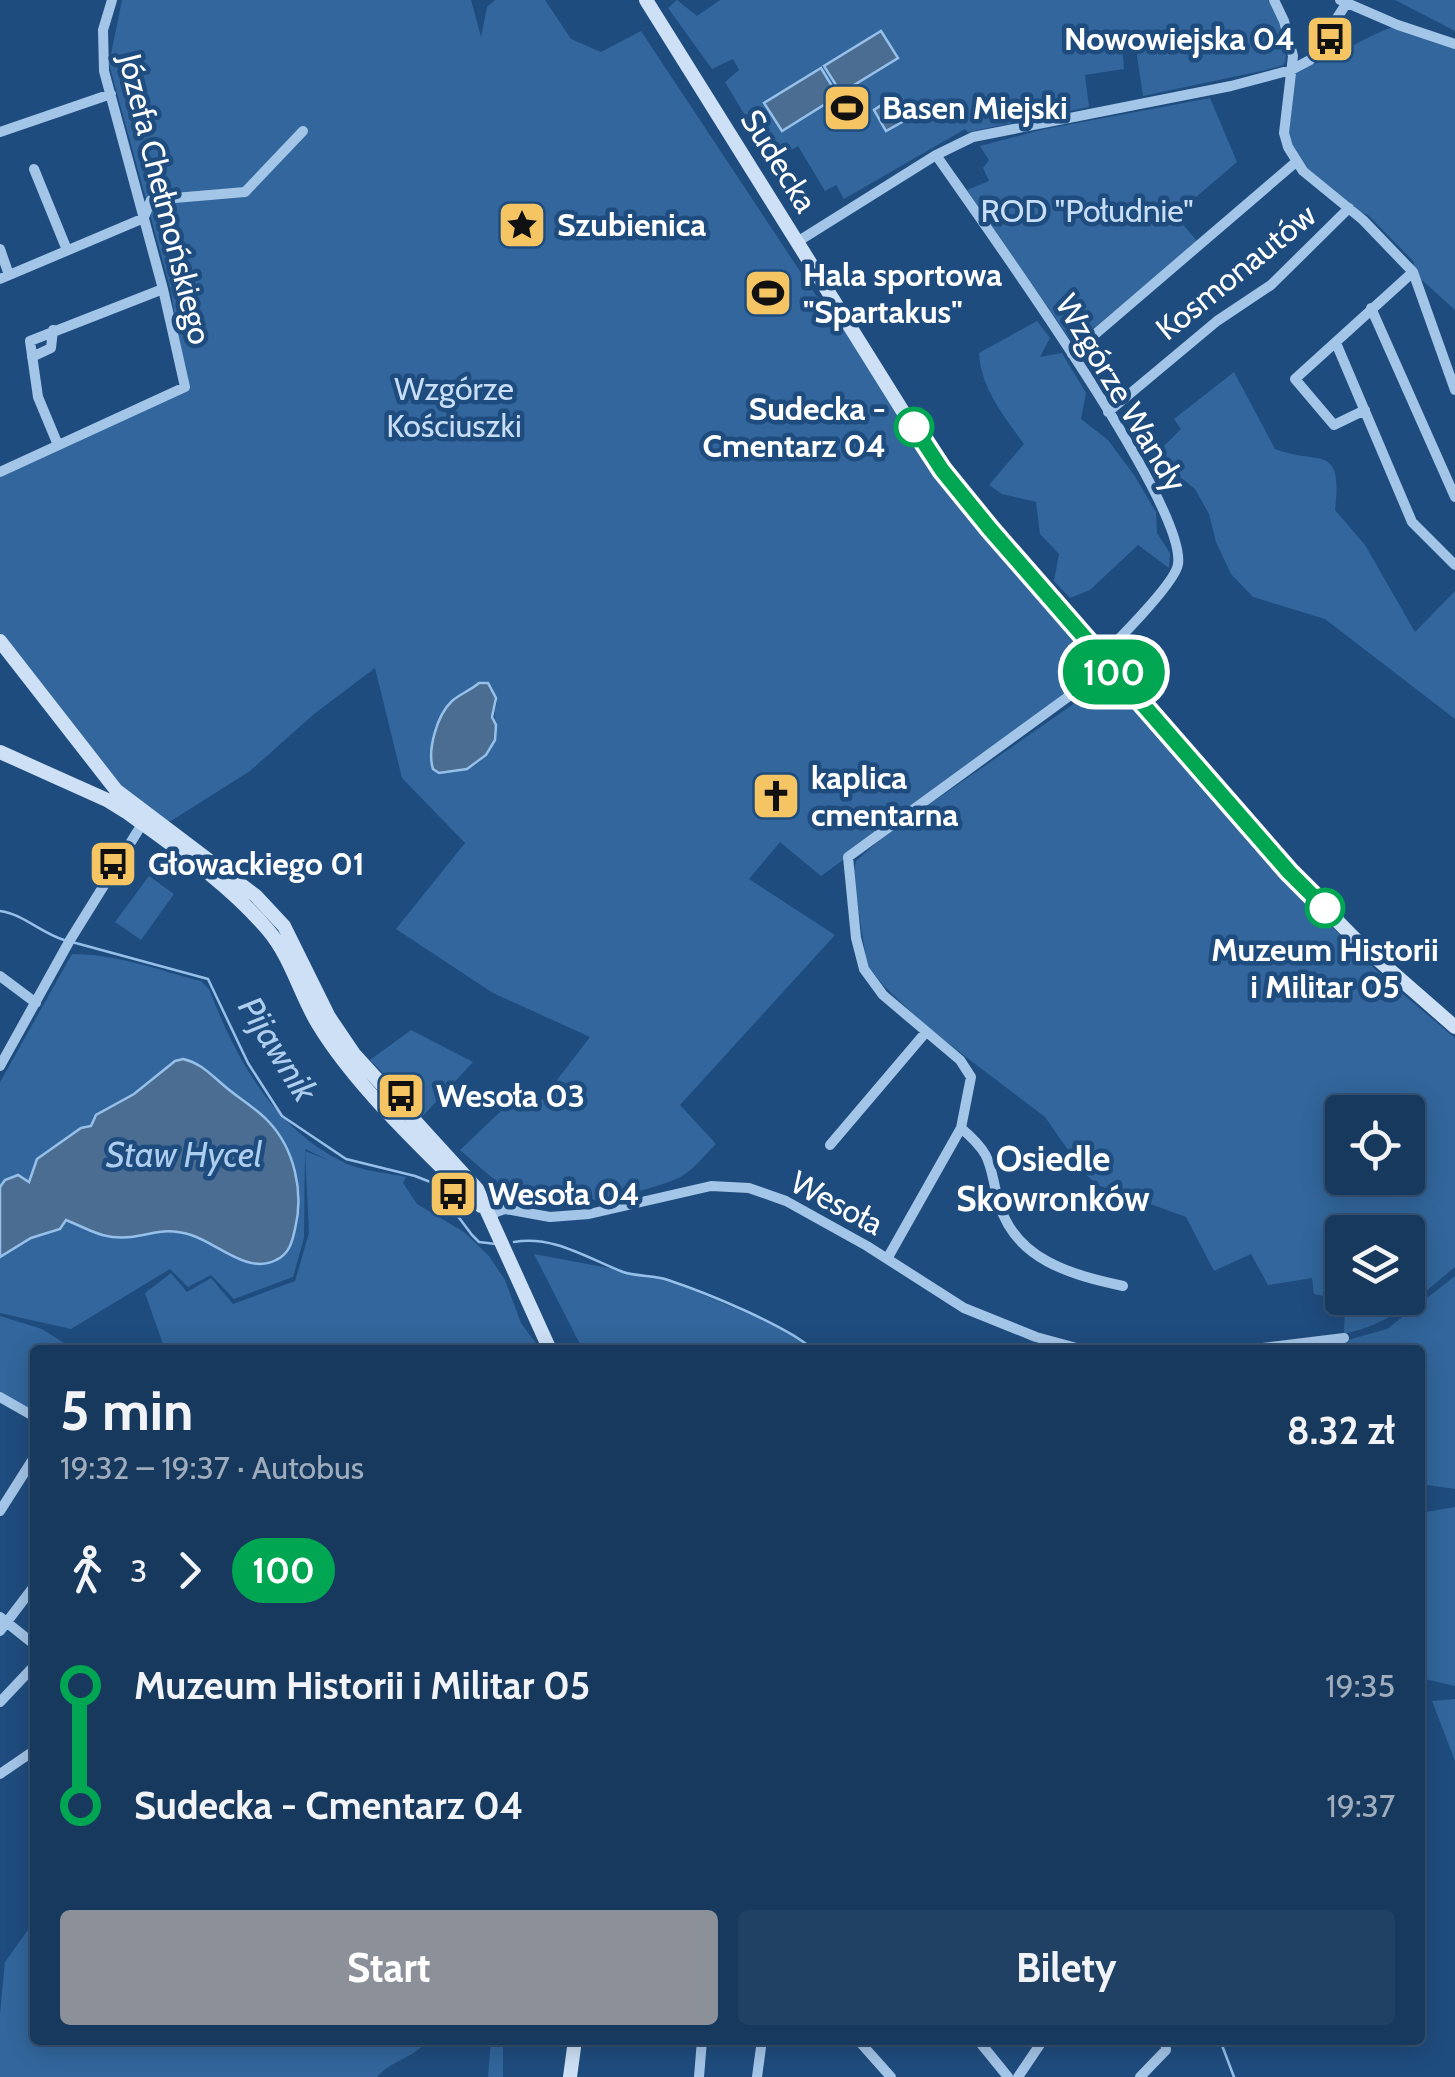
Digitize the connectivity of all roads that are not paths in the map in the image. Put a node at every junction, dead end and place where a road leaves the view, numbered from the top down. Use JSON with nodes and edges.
{"nodes":[{"id":1,"x":112,"y":0,"type":"edge"},
{"id":2,"x":646,"y":0,"type":"edge"},
{"id":3,"x":1274,"y":0,"type":"edge"},
{"id":4,"x":1344,"y":2,"type":"edge"},
{"id":5,"x":1455,"y":44,"type":"edge"},
{"id":6,"x":1291,"y":70,"type":"junction"},
{"id":7,"x":111,"y":94,"type":"junction"},
{"id":8,"x":0,"y":132,"type":"edge"},
{"id":9,"x":303,"y":132,"type":"dead end"},
{"id":10,"x":936,"y":154,"type":"junction"},
{"id":11,"x":1296,"y":162,"type":"junction"},
{"id":12,"x":34,"y":169,"type":"dead end"},
{"id":13,"x":1349,"y":208,"type":"junction"},
{"id":14,"x":144,"y":218,"type":"junction"},
{"id":15,"x":797,"y":242,"type":"junction"},
{"id":16,"x":0,"y":249,"type":"edge"},
{"id":17,"x":67,"y":250,"type":"junction"},
{"id":18,"x":1413,"y":272,"type":"junction"},
{"id":19,"x":5,"y":277,"type":"edge"},
{"id":20,"x":163,"y":290,"type":"junction"},
{"id":21,"x":1371,"y":308,"type":"junction"},
{"id":22,"x":53,"y":330,"type":"junction"},
{"id":23,"x":1336,"y":343,"type":"junction"},
{"id":24,"x":1072,"y":354,"type":"junction"},
{"id":25,"x":32,"y":357,"type":"junction"},
{"id":26,"x":1455,"y":390,"type":"edge"},
{"id":27,"x":1365,"y":410,"type":"junction"},
{"id":28,"x":1108,"y":412,"type":"junction"},
{"id":29,"x":58,"y":444,"type":"junction"},
{"id":30,"x":0,"y":472,"type":"edge"},
{"id":31,"x":1455,"y":497,"type":"edge"},
{"id":32,"x":1455,"y":565,"type":"edge"},
{"id":33,"x":0,"y":641,"type":"edge"},
{"id":34,"x":1105,"y":662,"type":"junction"},
{"id":35,"x":0,"y":752,"type":"edge"},
{"id":36,"x":112,"y":795,"type":"junction"},
{"id":37,"x":145,"y":819,"type":"junction"},
{"id":38,"x":0,"y":976,"type":"edge"},
{"id":39,"x":36,"y":1003,"type":"junction"},
{"id":40,"x":1455,"y":1027,"type":"edge"},
{"id":41,"x":926,"y":1032,"type":"junction"},
{"id":42,"x":0,"y":1066,"type":"edge"},
{"id":43,"x":962,"y":1128,"type":"junction"},
{"id":44,"x":830,"y":1145,"type":"dead end"},
{"id":45,"x":492,"y":1217,"type":"junction"},
{"id":46,"x":887,"y":1259,"type":"junction"},
{"id":47,"x":1124,"y":1286,"type":"dead end"},
{"id":48,"x":1344,"y":1338,"type":"dead end"},
{"id":49,"x":548,"y":1345,"type":"edge"},
{"id":50,"x":1064,"y":1345,"type":"edge"},
{"id":51,"x":1287,"y":1345,"type":"edge"},
{"id":52,"x":0,"y":1396,"type":"edge"},
{"id":53,"x":30,"y":1413,"type":"edge"},
{"id":54,"x":30,"y":1464,"type":"edge"},
{"id":55,"x":0,"y":1511,"type":"edge"},
{"id":56,"x":30,"y":1591,"type":"edge"},
{"id":57,"x":3,"y":1624,"type":"edge"},
{"id":58,"x":30,"y":1642,"type":"edge"},
{"id":59,"x":30,"y":1670,"type":"edge"},
{"id":60,"x":0,"y":1702,"type":"edge"},
{"id":61,"x":30,"y":1753,"type":"edge"},
{"id":62,"x":0,"y":1774,"type":"edge"},
{"id":63,"x":574,"y":2045,"type":"edge"},
{"id":64,"x":701,"y":2045,"type":"edge"},
{"id":65,"x":761,"y":2045,"type":"edge"},
{"id":66,"x":864,"y":2045,"type":"edge"},
{"id":67,"x":982,"y":2045,"type":"edge"},
{"id":68,"x":1040,"y":2045,"type":"edge"},
{"id":69,"x":1166,"y":2045,"type":"edge"},
{"id":70,"x":570,"y":2077,"type":"edge"},
{"id":71,"x":698,"y":2077,"type":"edge"},
{"id":72,"x":758,"y":2077,"type":"edge"},
{"id":73,"x":890,"y":2077,"type":"edge"},
{"id":74,"x":1008,"y":2077,"type":"edge"},
{"id":75,"x":1018,"y":2077,"type":"edge"},
{"id":76,"x":1140,"y":2077,"type":"edge"}],
"edges":[{"from":1,"to":7,"type":"street","name":"Józefa Chełmońskiego"},
{"from":2,"to":15,"type":"street","name":"Sudecka"},
{"from":3,"to":6,"type":"street"},
{"from":4,"to":5,"type":"street"},
{"from":4,"to":6,"type":"street"},
{"from":6,"to":10,"type":"street"},
{"from":6,"to":11,"type":"street"},
{"from":7,"to":8,"type":"street"},
{"from":7,"to":14,"type":"street","name":"Józefa Chełmońskiego"},
{"from":9,"to":14,"type":"street"},
{"from":10,"to":15,"type":"street"},
{"from":10,"to":24,"type":"street","name":"Wzgórze Wandy"},
{"from":11,"to":13,"type":"street"},
{"from":11,"to":24,"type":"street"},
{"from":12,"to":17,"type":"street"},
{"from":13,"to":18,"type":"street"},
{"from":13,"to":28,"type":"street","name":"Kosmonautów"},
{"from":14,"to":17,"type":"street"},
{"from":14,"to":20,"type":"street","name":"Józefa Chełmońskiego"},
{"from":15,"to":34,"type":"street","name":"Sudecka"},
{"from":16,"to":19,"type":"street"},
{"from":17,"to":19,"type":"street"},
{"from":18,"to":21,"type":"street"},
{"from":18,"to":26,"type":"street"},
{"from":20,"to":22,"type":"street"},
{"from":20,"to":29,"type":"street","name":"Józefa Chełmońskiego"},
{"from":21,"to":23,"type":"street"},
{"from":21,"to":31,"type":"street"},
{"from":22,"to":25,"type":"street"},
{"from":22,"to":25,"type":"street"},
{"from":23,"to":27,"type":"street"},
{"from":23,"to":27,"type":"street"},
{"from":24,"to":28,"type":"street","name":"Wzgórze Wandy"},
{"from":25,"to":29,"type":"street"},
{"from":27,"to":32,"type":"street"},
{"from":28,"to":34,"type":"street","name":"Wzgórze Wandy"},
{"from":29,"to":30,"type":"street","name":"Józefa Chełmońskiego"},
{"from":33,"to":36,"type":"street"},
{"from":34,"to":40,"type":"street","name":"Sudecka"},
{"from":34,"to":41,"type":"street"},
{"from":35,"to":36,"type":"street"},
{"from":36,"to":37,"type":"street"},
{"from":37,"to":39,"type":"street"},
{"from":37,"to":45,"type":"street"},
{"from":38,"to":39,"type":"street"},
{"from":39,"to":42,"type":"street"},
{"from":41,"to":43,"type":"street"},
{"from":41,"to":44,"type":"street"},
{"from":43,"to":46,"type":"street"},
{"from":43,"to":47,"type":"street"},
{"from":45,"to":46,"type":"street","name":"Wesoła"},
{"from":45,"to":49,"type":"street"},
{"from":46,"to":50,"type":"street","name":"Wesoła"},
{"from":48,"to":51,"type":"street"},
{"from":52,"to":53,"type":"street"},
{"from":54,"to":55,"type":"street"},
{"from":56,"to":57,"type":"street"},
{"from":57,"to":58,"type":"street"},
{"from":59,"to":60,"type":"street"},
{"from":61,"to":62,"type":"street"},
{"from":63,"to":70,"type":"street"},
{"from":64,"to":71,"type":"street"},
{"from":65,"to":72,"type":"street"},
{"from":66,"to":73,"type":"street"},
{"from":67,"to":74,"type":"street"},
{"from":68,"to":75,"type":"street"},
{"from":69,"to":76,"type":"street"}]}
